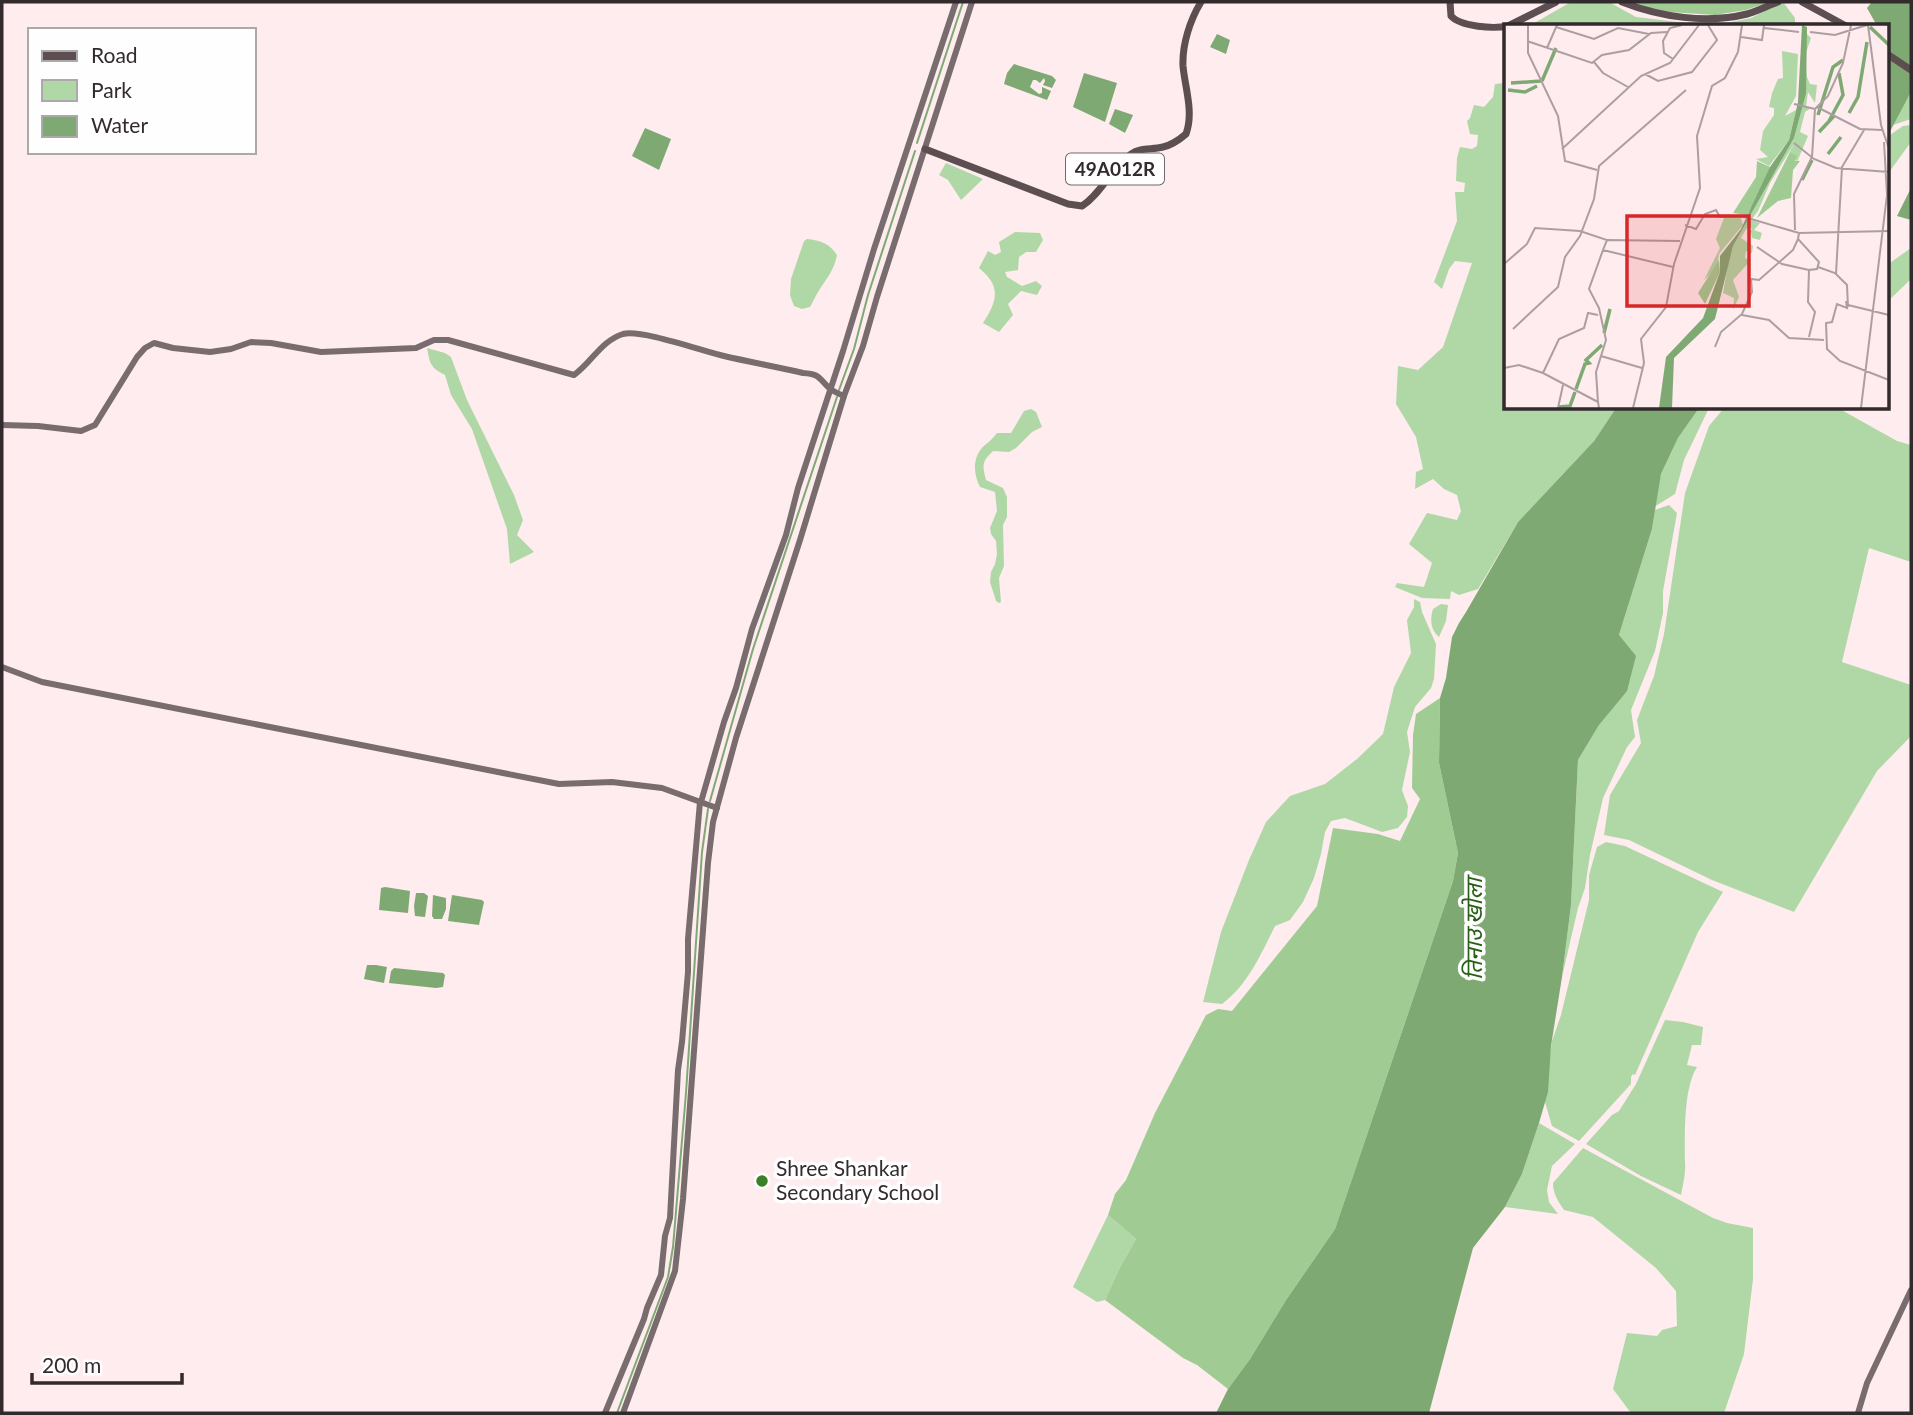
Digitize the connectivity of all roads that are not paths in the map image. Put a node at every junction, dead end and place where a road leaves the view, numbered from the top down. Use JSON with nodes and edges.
{"nodes":[{"id":1,"x":956,"y":2,"type":"edge"},
{"id":2,"x":972,"y":2,"type":"edge"},
{"id":3,"x":1201,"y":2,"type":"edge"},
{"id":4,"x":1450,"y":2,"type":"edge"},
{"id":5,"x":1556,"y":2,"type":"edge"},
{"id":6,"x":1622,"y":2,"type":"edge"},
{"id":7,"x":1777,"y":2,"type":"edge"},
{"id":8,"x":1802,"y":2,"type":"edge"},
{"id":9,"x":1512,"y":24,"type":"edge"},
{"id":10,"x":1843,"y":24,"type":"edge"},
{"id":11,"x":1504,"y":26,"type":"edge"},
{"id":12,"x":1888,"y":55,"type":"edge"},
{"id":13,"x":1911,"y":70,"type":"edge"},
{"id":14,"x":908,"y":144,"type":"junction"},
{"id":15,"x":925,"y":149,"type":"junction"},
{"id":16,"x":830,"y":390,"type":"junction"},
{"id":17,"x":844,"y":396,"type":"junction"},
{"id":18,"x":2,"y":425,"type":"edge"},
{"id":19,"x":2,"y":667,"type":"edge"},
{"id":20,"x":700,"y":802,"type":"junction"},
{"id":21,"x":716,"y":808,"type":"junction"},
{"id":22,"x":1911,"y":1290,"type":"edge"},
{"id":23,"x":606,"y":1413,"type":"edge"},
{"id":24,"x":622,"y":1413,"type":"edge"},
{"id":25,"x":1858,"y":1413,"type":"edge"}],
"edges":[{"from":1,"to":14,"type":"main road"},
{"from":2,"to":15,"type":"main road"},
{"from":3,"to":15,"type":"main road","number":"49A012R"},
{"from":4,"to":11,"type":"main road"},
{"from":5,"to":9,"type":"main road"},
{"from":6,"to":7,"type":"main road"},
{"from":8,"to":10,"type":"main road"},
{"from":12,"to":13,"type":"main road"},
{"from":14,"to":15,"type":"main road"},
{"from":14,"to":16,"type":"main road"},
{"from":15,"to":17,"type":"main road"},
{"from":16,"to":17,"type":"main road"},
{"from":16,"to":18,"type":"main road"},
{"from":16,"to":20,"type":"main road"},
{"from":17,"to":21,"type":"main road"},
{"from":19,"to":20,"type":"main road"},
{"from":20,"to":21,"type":"main road"},
{"from":20,"to":23,"type":"main road"},
{"from":21,"to":24,"type":"main road"},
{"from":22,"to":25,"type":"main road"}]}
